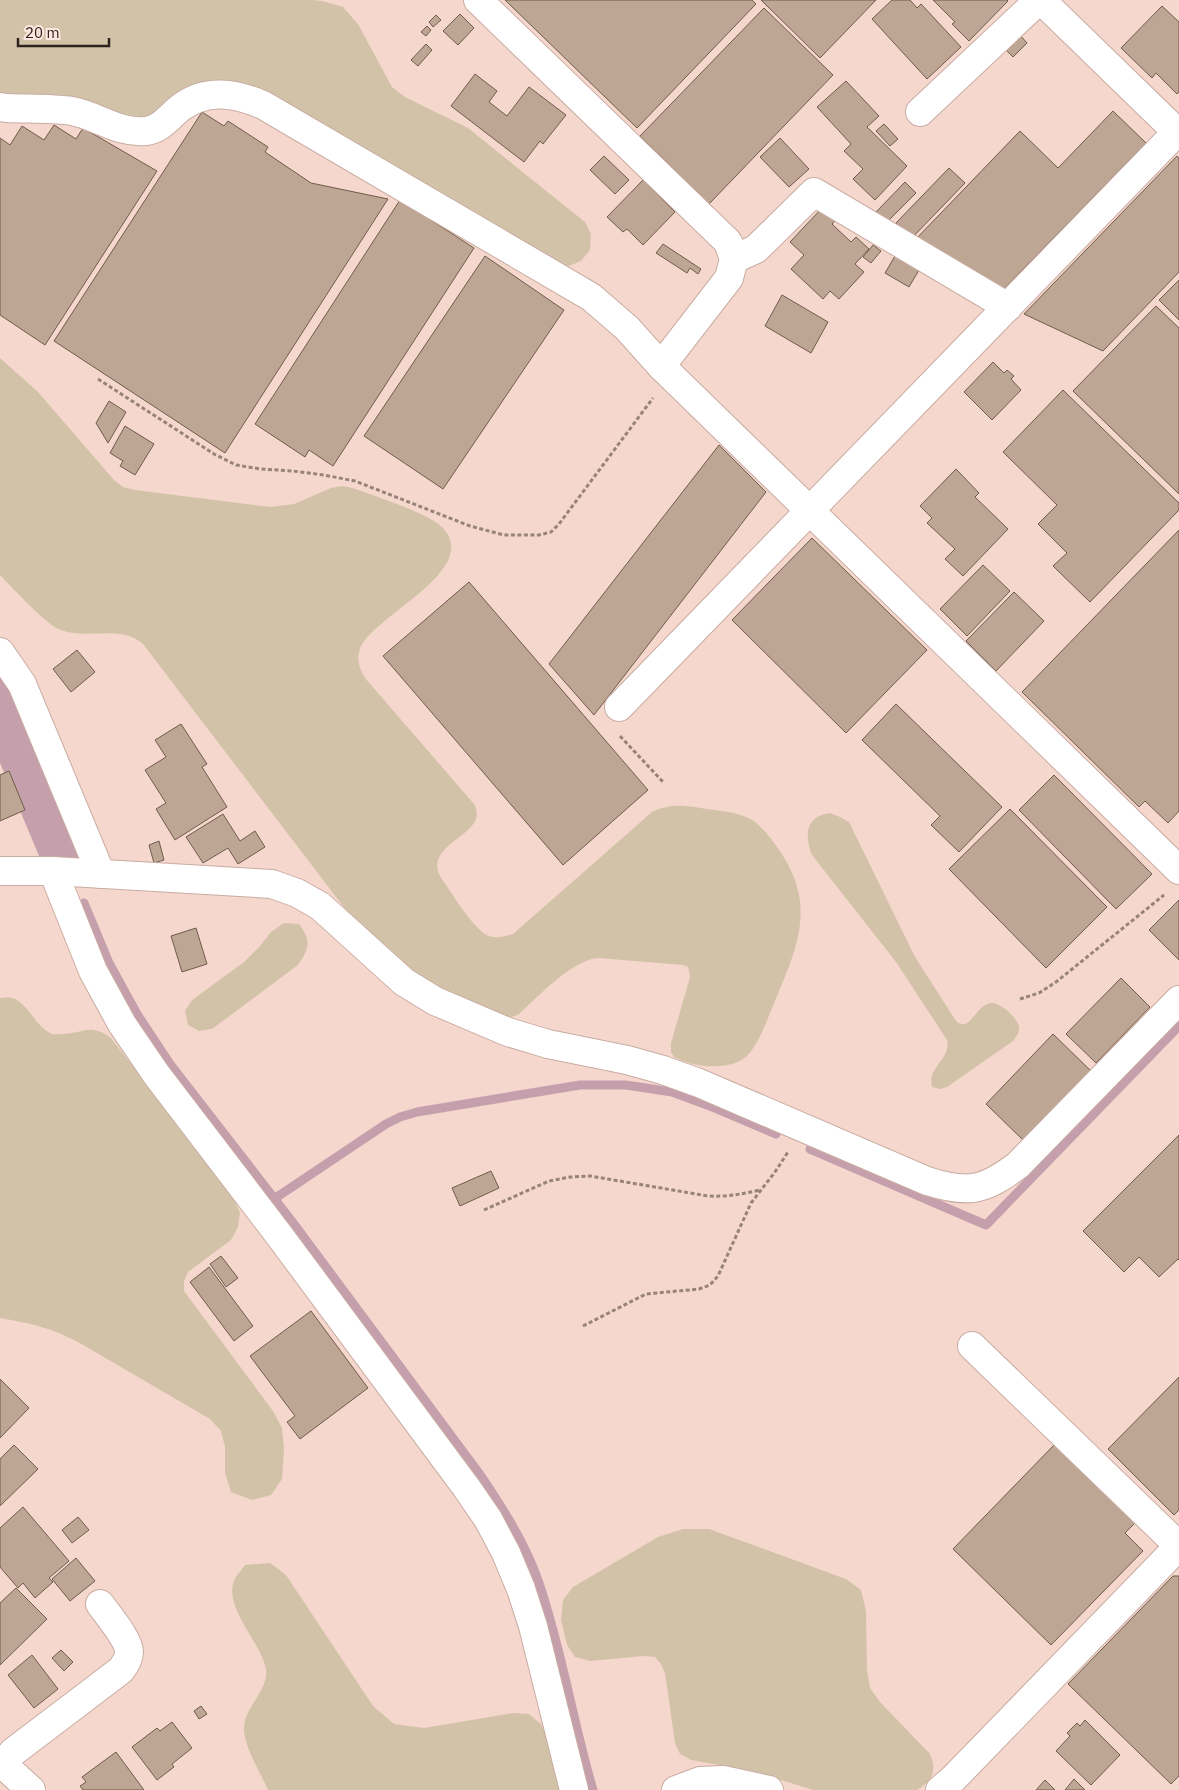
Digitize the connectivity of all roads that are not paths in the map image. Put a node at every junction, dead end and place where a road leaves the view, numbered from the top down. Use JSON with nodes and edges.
{"nodes":[{"id":1,"x":478,"y":0,"type":"edge"},
{"id":2,"x":1040,"y":0,"type":"edge"},
{"id":3,"x":0,"y":107,"type":"edge"},
{"id":4,"x":920,"y":112,"type":"dead end"},
{"id":5,"x":1178,"y":132,"type":"edge"},
{"id":6,"x":734,"y":259,"type":"junction"},
{"id":7,"x":1008,"y":306,"type":"junction"},
{"id":8,"x":666,"y":370,"type":"junction"},
{"id":9,"x":810,"y":510,"type":"junction"},
{"id":10,"x":0,"y":652,"type":"edge"},
{"id":11,"x":619,"y":707,"type":"road end"},
{"id":12,"x":0,"y":871,"type":"edge"},
{"id":13,"x":52,"y":871,"type":"junction"},
{"id":14,"x":101,"y":874,"type":"junction"},
{"id":15,"x":1175,"y":880,"type":"edge"},
{"id":16,"x":1179,"y":1000,"type":"edge"},
{"id":17,"x":972,"y":1346,"type":"dead end"},
{"id":18,"x":1179,"y":1546,"type":"edge"},
{"id":19,"x":100,"y":1604,"type":"dead end"},
{"id":20,"x":1,"y":1763,"type":"edge"},
{"id":21,"x":31,"y":1790,"type":"edge"},
{"id":22,"x":574,"y":1790,"type":"edge"},
{"id":23,"x":676,"y":1790,"type":"edge"},
{"id":24,"x":769,"y":1790,"type":"edge"},
{"id":25,"x":940,"y":1790,"type":"edge"}],
"edges":[{"from":1,"to":6,"type":"street"},
{"from":2,"to":4,"type":"street"},
{"from":2,"to":5,"type":"street"},
{"from":3,"to":8,"type":"street"},
{"from":5,"to":7,"type":"street"},
{"from":6,"to":7,"type":"street"},
{"from":6,"to":8,"type":"street"},
{"from":7,"to":9,"type":"street"},
{"from":8,"to":9,"type":"street"},
{"from":9,"to":11,"type":"street"},
{"from":9,"to":15,"type":"street"},
{"from":10,"to":14,"type":"street"},
{"from":12,"to":13,"type":"street"},
{"from":13,"to":14,"type":"street"},
{"from":13,"to":22,"type":"street"},
{"from":14,"to":16,"type":"street"},
{"from":17,"to":18,"type":"street"},
{"from":18,"to":25,"type":"street"},
{"from":19,"to":20,"type":"street"},
{"from":20,"to":21,"type":"street"},
{"from":23,"to":24,"type":"street"}]}
